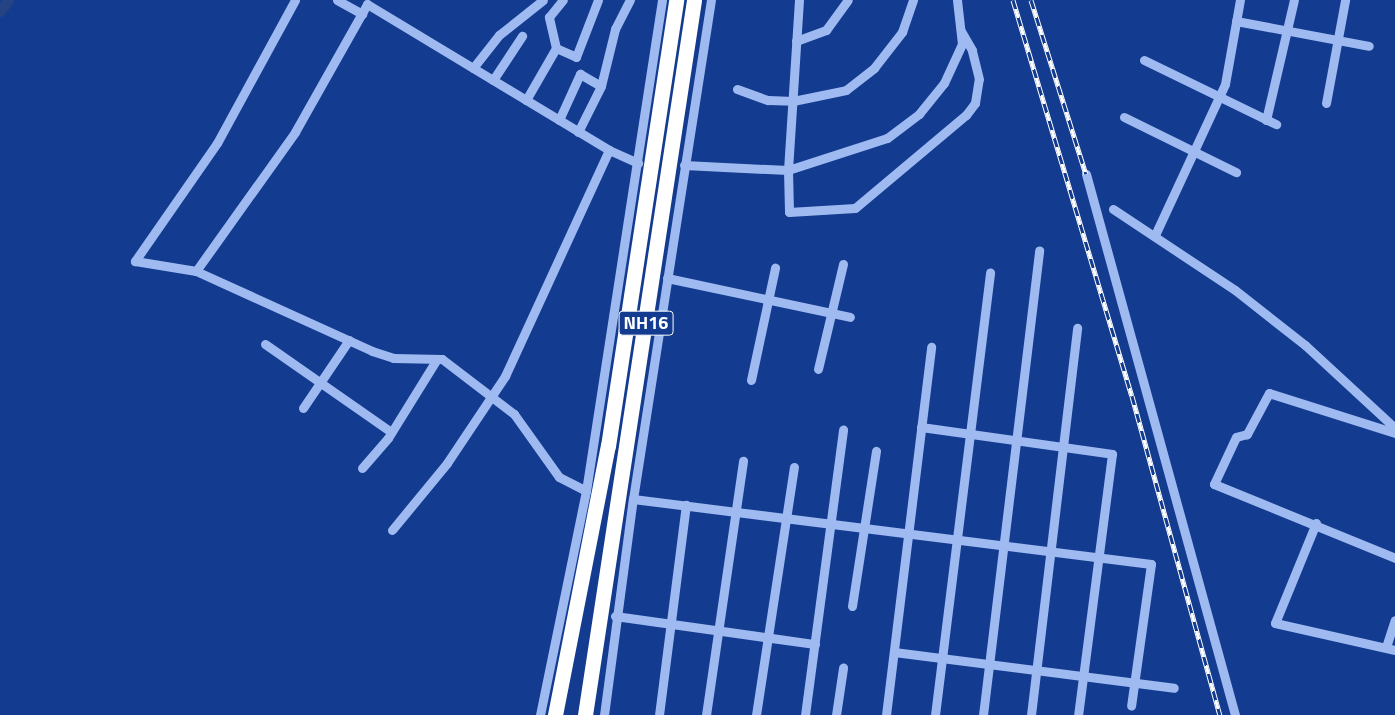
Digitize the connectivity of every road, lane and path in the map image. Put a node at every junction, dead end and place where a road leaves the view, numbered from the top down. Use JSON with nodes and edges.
{"nodes":[{"id":1,"x":295,"y":0,"type":"edge"},
{"id":2,"x":337,"y":0,"type":"edge"},
{"id":3,"x":543,"y":0,"type":"edge"},
{"id":4,"x":563,"y":0,"type":"edge"},
{"id":5,"x":598,"y":0,"type":"edge"},
{"id":6,"x":630,"y":0,"type":"edge"},
{"id":7,"x":662,"y":0,"type":"edge"},
{"id":8,"x":676,"y":0,"type":"edge"},
{"id":9,"x":694,"y":0,"type":"edge"},
{"id":10,"x":711,"y":0,"type":"edge"},
{"id":11,"x":799,"y":0,"type":"edge"},
{"id":12,"x":848,"y":0,"type":"edge"},
{"id":13,"x":913,"y":0,"type":"edge"},
{"id":14,"x":957,"y":0,"type":"edge"},
{"id":15,"x":1240,"y":0,"type":"edge"},
{"id":16,"x":1294,"y":0,"type":"edge"},
{"id":17,"x":1345,"y":0,"type":"edge"},
{"id":18,"x":368,"y":2,"type":"edge"},
{"id":19,"x":362,"y":14,"type":"junction"},
{"id":20,"x":1236,"y":21,"type":"junction"},
{"id":21,"x":961,"y":31,"type":"junction"},
{"id":22,"x":1287,"y":31,"type":"junction"},
{"id":23,"x":522,"y":36,"type":"dead end"},
{"id":24,"x":1338,"y":40,"type":"junction"},
{"id":25,"x":796,"y":41,"type":"junction"},
{"id":26,"x":1369,"y":46,"type":"dead end"},
{"id":27,"x":556,"y":48,"type":"junction"},
{"id":28,"x":576,"y":58,"type":"junction"},
{"id":29,"x":1144,"y":60,"type":"dead end"},
{"id":30,"x":473,"y":68,"type":"junction"},
{"id":31,"x":580,"y":74,"type":"junction"},
{"id":32,"x":493,"y":80,"type":"junction"},
{"id":33,"x":601,"y":86,"type":"junction"},
{"id":34,"x":737,"y":89,"type":"dead end"},
{"id":35,"x":1218,"y":98,"type":"junction"},
{"id":36,"x":526,"y":100,"type":"junction"},
{"id":37,"x":793,"y":101,"type":"junction"},
{"id":38,"x":1326,"y":104,"type":"dead end"},
{"id":39,"x":1124,"y":117,"type":"dead end"},
{"id":40,"x":559,"y":120,"type":"junction"},
{"id":41,"x":1266,"y":120,"type":"junction"},
{"id":42,"x":1276,"y":124,"type":"dead end"},
{"id":43,"x":578,"y":132,"type":"junction"},
{"id":44,"x":608,"y":150,"type":"junction"},
{"id":45,"x":1193,"y":152,"type":"junction"},
{"id":46,"x":638,"y":163,"type":"junction"},
{"id":47,"x":684,"y":165,"type":"junction"},
{"id":48,"x":788,"y":170,"type":"junction"},
{"id":49,"x":1236,"y":172,"type":"dead end"},
{"id":50,"x":1086,"y":174,"type":"dead end"},
{"id":51,"x":1113,"y":209,"type":"dead end"},
{"id":52,"x":1155,"y":235,"type":"junction"},
{"id":53,"x":1039,"y":250,"type":"dead end"},
{"id":54,"x":843,"y":264,"type":"dead end"},
{"id":55,"x":775,"y":268,"type":"dead end"},
{"id":56,"x":196,"y":271,"type":"junction"},
{"id":57,"x":990,"y":272,"type":"dead end"},
{"id":58,"x":667,"y":278,"type":"junction"},
{"id":59,"x":768,"y":298,"type":"junction"},
{"id":60,"x":832,"y":312,"type":"junction"},
{"id":61,"x":850,"y":317,"type":"dead end"},
{"id":62,"x":1077,"y":328,"type":"dead end"},
{"id":63,"x":349,"y":340,"type":"junction"},
{"id":64,"x":265,"y":344,"type":"dead end"},
{"id":65,"x":931,"y":347,"type":"dead end"},
{"id":66,"x":437,"y":359,"type":"junction"},
{"id":67,"x":818,"y":369,"type":"dead end"},
{"id":68,"x":752,"y":380,"type":"dead end"},
{"id":69,"x":322,"y":383,"type":"junction"},
{"id":70,"x":491,"y":393,"type":"junction"},
{"id":71,"x":304,"y":408,"type":"dead end"},
{"id":72,"x":921,"y":427,"type":"junction"},
{"id":73,"x":1395,"y":428,"type":"edge"},
{"id":74,"x":843,"y":430,"type":"dead end"},
{"id":75,"x":391,"y":432,"type":"junction"},
{"id":76,"x":1395,"y":433,"type":"edge"},
{"id":77,"x":970,"y":434,"type":"junction"},
{"id":78,"x":1016,"y":440,"type":"junction"},
{"id":79,"x":1063,"y":447,"type":"junction"},
{"id":80,"x":876,"y":451,"type":"dead end"},
{"id":81,"x":743,"y":461,"type":"dead end"},
{"id":82,"x":794,"y":467,"type":"dead end"},
{"id":83,"x":362,"y":468,"type":"dead end"},
{"id":84,"x":586,"y":491,"type":"junction"},
{"id":85,"x":633,"y":499,"type":"junction"},
{"id":86,"x":686,"y":506,"type":"junction"},
{"id":87,"x":735,"y":512,"type":"junction"},
{"id":88,"x":786,"y":516,"type":"junction"},
{"id":89,"x":832,"y":520,"type":"junction"},
{"id":90,"x":1316,"y":523,"type":"junction"},
{"id":91,"x":864,"y":526,"type":"junction"},
{"id":92,"x":392,"y":530,"type":"dead end"},
{"id":93,"x":908,"y":533,"type":"junction"},
{"id":94,"x":957,"y":540,"type":"junction"},
{"id":95,"x":1003,"y":545,"type":"junction"},
{"id":96,"x":1051,"y":551,"type":"junction"},
{"id":97,"x":1099,"y":557,"type":"junction"},
{"id":98,"x":1395,"y":558,"type":"edge"},
{"id":99,"x":852,"y":606,"type":"dead end"},
{"id":100,"x":616,"y":616,"type":"junction"},
{"id":101,"x":1395,"y":620,"type":"edge"},
{"id":102,"x":671,"y":621,"type":"junction"},
{"id":103,"x":718,"y":630,"type":"junction"},
{"id":104,"x":768,"y":637,"type":"junction"},
{"id":105,"x":815,"y":644,"type":"junction"},
{"id":106,"x":1386,"y":647,"type":"junction"},
{"id":107,"x":1395,"y":650,"type":"edge"},
{"id":108,"x":894,"y":652,"type":"junction"},
{"id":109,"x":942,"y":658,"type":"junction"},
{"id":110,"x":989,"y":665,"type":"junction"},
{"id":111,"x":843,"y":668,"type":"dead end"},
{"id":112,"x":1036,"y":671,"type":"junction"},
{"id":113,"x":1083,"y":677,"type":"junction"},
{"id":114,"x":1134,"y":683,"type":"junction"},
{"id":115,"x":1174,"y":688,"type":"dead end"},
{"id":116,"x":1131,"y":706,"type":"dead end"},
{"id":117,"x":540,"y":715,"type":"edge"},
{"id":118,"x":555,"y":715,"type":"edge"},
{"id":119,"x":585,"y":715,"type":"edge"},
{"id":120,"x":604,"y":715,"type":"edge"},
{"id":121,"x":659,"y":715,"type":"edge"},
{"id":122,"x":706,"y":715,"type":"edge"},
{"id":123,"x":756,"y":715,"type":"edge"},
{"id":124,"x":805,"y":715,"type":"edge"},
{"id":125,"x":836,"y":715,"type":"edge"},
{"id":126,"x":886,"y":715,"type":"edge"},
{"id":127,"x":935,"y":715,"type":"edge"},
{"id":128,"x":983,"y":715,"type":"edge"},
{"id":129,"x":1031,"y":715,"type":"edge"},
{"id":130,"x":1078,"y":715,"type":"edge"},
{"id":131,"x":1235,"y":715,"type":"edge"}],
"edges":[{"from":1,"to":56,"type":"street"},
{"from":2,"to":19,"type":"street"},
{"from":3,"to":30,"type":"street"},
{"from":4,"to":27,"type":"street"},
{"from":5,"to":28,"type":"street"},
{"from":6,"to":33,"type":"street"},
{"from":7,"to":46,"type":"street"},
{"from":8,"to":118,"type":"highway","number":"NH16"},
{"from":9,"to":119,"type":"highway","number":"NH16"},
{"from":10,"to":47,"type":"street"},
{"from":11,"to":25,"type":"street"},
{"from":12,"to":25,"type":"street"},
{"from":13,"to":37,"type":"street"},
{"from":14,"to":21,"type":"street"},
{"from":15,"to":20,"type":"street"},
{"from":16,"to":22,"type":"street"},
{"from":17,"to":24,"type":"street"},
{"from":18,"to":19,"type":"street"},
{"from":18,"to":30,"type":"street"},
{"from":19,"to":56,"type":"street"},
{"from":20,"to":22,"type":"street"},
{"from":20,"to":35,"type":"street"},
{"from":21,"to":48,"type":"street"},
{"from":21,"to":48,"type":"street"},
{"from":22,"to":24,"type":"street"},
{"from":22,"to":41,"type":"street"},
{"from":23,"to":32,"type":"street"},
{"from":24,"to":26,"type":"street"},
{"from":24,"to":38,"type":"street"},
{"from":25,"to":37,"type":"street"},
{"from":27,"to":28,"type":"street"},
{"from":27,"to":36,"type":"street"},
{"from":28,"to":31,"type":"street"},
{"from":29,"to":35,"type":"street"},
{"from":30,"to":32,"type":"street"},
{"from":31,"to":33,"type":"street"},
{"from":31,"to":40,"type":"street"},
{"from":32,"to":36,"type":"street"},
{"from":33,"to":43,"type":"street"},
{"from":34,"to":37,"type":"street"},
{"from":35,"to":41,"type":"street"},
{"from":35,"to":45,"type":"street"},
{"from":36,"to":40,"type":"street"},
{"from":37,"to":48,"type":"street"},
{"from":39,"to":45,"type":"street"},
{"from":40,"to":43,"type":"street"},
{"from":41,"to":42,"type":"street"},
{"from":43,"to":44,"type":"street"},
{"from":44,"to":46,"type":"street"},
{"from":44,"to":70,"type":"street"},
{"from":45,"to":49,"type":"street"},
{"from":45,"to":52,"type":"street"},
{"from":46,"to":84,"type":"street"},
{"from":47,"to":48,"type":"street"},
{"from":47,"to":58,"type":"street"},
{"from":50,"to":131,"type":"street"},
{"from":51,"to":52,"type":"street"},
{"from":52,"to":73,"type":"street"},
{"from":53,"to":78,"type":"street"},
{"from":54,"to":60,"type":"street"},
{"from":55,"to":59,"type":"street"},
{"from":56,"to":63,"type":"street"},
{"from":57,"to":77,"type":"street"},
{"from":58,"to":59,"type":"street"},
{"from":58,"to":85,"type":"street"},
{"from":59,"to":60,"type":"street"},
{"from":59,"to":68,"type":"street"},
{"from":60,"to":61,"type":"street"},
{"from":60,"to":67,"type":"street"},
{"from":62,"to":79,"type":"street"},
{"from":63,"to":66,"type":"street"},
{"from":63,"to":69,"type":"street"},
{"from":64,"to":69,"type":"street"},
{"from":65,"to":72,"type":"street"},
{"from":66,"to":70,"type":"street"},
{"from":66,"to":75,"type":"street"},
{"from":69,"to":71,"type":"street"},
{"from":69,"to":75,"type":"street"},
{"from":70,"to":84,"type":"street"},
{"from":70,"to":92,"type":"street"},
{"from":72,"to":77,"type":"street"},
{"from":72,"to":93,"type":"street"},
{"from":74,"to":89,"type":"street"},
{"from":75,"to":83,"type":"street"},
{"from":76,"to":90,"type":"street"},
{"from":77,"to":78,"type":"street"},
{"from":77,"to":94,"type":"street"},
{"from":78,"to":79,"type":"street"},
{"from":78,"to":95,"type":"street"},
{"from":79,"to":96,"type":"street"},
{"from":79,"to":97,"type":"street"},
{"from":80,"to":91,"type":"street"},
{"from":81,"to":87,"type":"street"},
{"from":82,"to":88,"type":"street"},
{"from":84,"to":117,"type":"street"},
{"from":85,"to":86,"type":"street"},
{"from":85,"to":100,"type":"street"},
{"from":86,"to":87,"type":"street"},
{"from":86,"to":102,"type":"street"},
{"from":87,"to":88,"type":"street"},
{"from":87,"to":103,"type":"street"},
{"from":88,"to":89,"type":"street"},
{"from":88,"to":104,"type":"street"},
{"from":89,"to":91,"type":"street"},
{"from":89,"to":105,"type":"street"},
{"from":90,"to":98,"type":"street"},
{"from":90,"to":106,"type":"street"},
{"from":91,"to":93,"type":"street"},
{"from":91,"to":99,"type":"street"},
{"from":93,"to":94,"type":"street"},
{"from":93,"to":108,"type":"street"},
{"from":94,"to":95,"type":"street"},
{"from":94,"to":109,"type":"street"},
{"from":95,"to":96,"type":"street"},
{"from":95,"to":110,"type":"street"},
{"from":96,"to":97,"type":"street"},
{"from":96,"to":112,"type":"street"},
{"from":97,"to":113,"type":"street"},
{"from":97,"to":114,"type":"street"},
{"from":100,"to":102,"type":"street"},
{"from":100,"to":120,"type":"street"},
{"from":101,"to":106,"type":"street"},
{"from":102,"to":103,"type":"street"},
{"from":102,"to":121,"type":"street"},
{"from":103,"to":104,"type":"street"},
{"from":103,"to":122,"type":"street"},
{"from":104,"to":105,"type":"street"},
{"from":104,"to":123,"type":"street"},
{"from":105,"to":124,"type":"street"},
{"from":106,"to":107,"type":"street"},
{"from":108,"to":109,"type":"street"},
{"from":108,"to":126,"type":"street"},
{"from":109,"to":110,"type":"street"},
{"from":109,"to":127,"type":"street"},
{"from":110,"to":112,"type":"street"},
{"from":110,"to":128,"type":"street"},
{"from":111,"to":125,"type":"street"},
{"from":112,"to":113,"type":"street"},
{"from":112,"to":129,"type":"street"},
{"from":113,"to":114,"type":"street"},
{"from":113,"to":130,"type":"street"},
{"from":114,"to":115,"type":"street"},
{"from":114,"to":116,"type":"street"}]}
